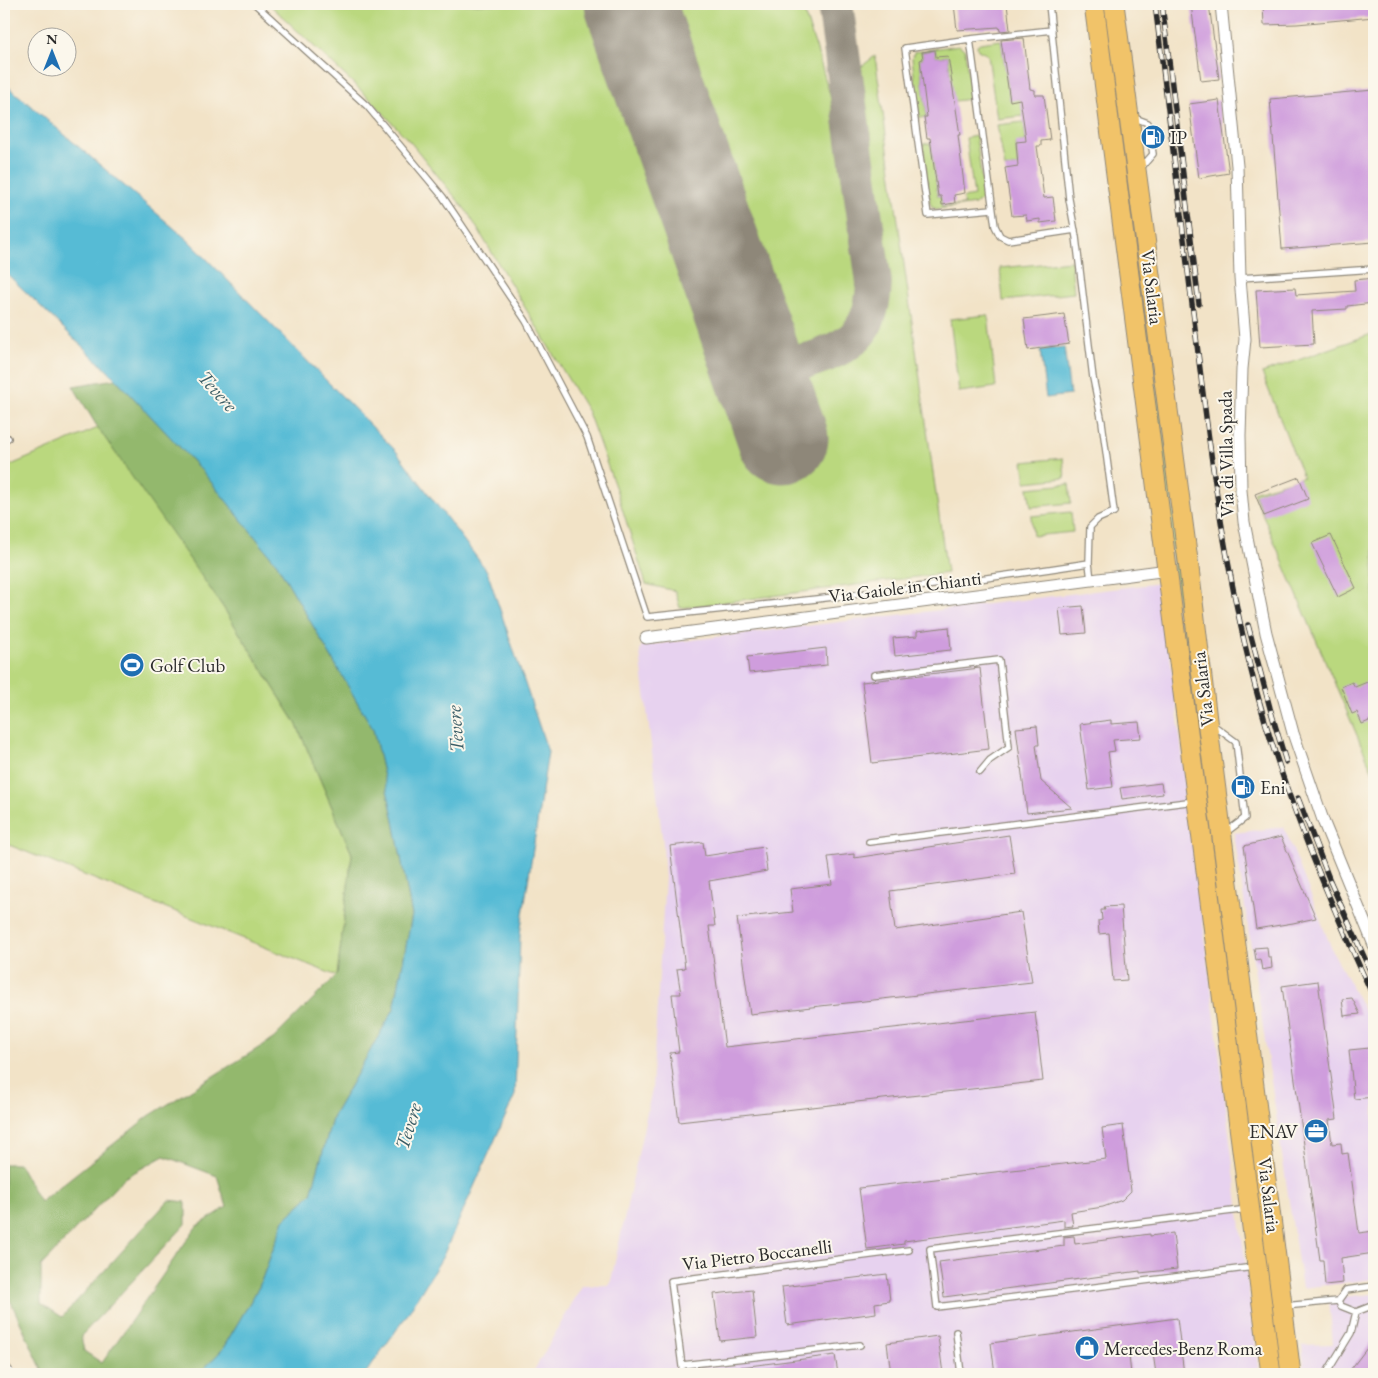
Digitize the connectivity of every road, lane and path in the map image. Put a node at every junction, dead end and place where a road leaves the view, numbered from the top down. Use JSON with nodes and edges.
{"nodes":[{"id":1,"x":255,"y":4,"type":"edge"},
{"id":2,"x":1049,"y":4,"type":"edge"},
{"id":3,"x":1094,"y":4,"type":"edge"},
{"id":4,"x":1114,"y":4,"type":"edge"},
{"id":5,"x":1221,"y":4,"type":"edge"},
{"id":6,"x":1052,"y":30,"type":"junction"},
{"id":7,"x":970,"y":40,"type":"junction"},
{"id":8,"x":992,"y":208,"type":"junction"},
{"id":9,"x":1075,"y":230,"type":"junction"},
{"id":10,"x":1374,"y":269,"type":"edge"},
{"id":11,"x":1240,"y":278,"type":"junction"},
{"id":12,"x":1089,"y":563,"type":"junction"},
{"id":13,"x":1168,"y":570,"type":"junction"},
{"id":14,"x":1091,"y":580,"type":"junction"},
{"id":15,"x":646,"y":638,"type":"dead end"},
{"id":16,"x":874,"y":675,"type":"dead end"},
{"id":17,"x":1207,"y":720,"type":"junction"},
{"id":18,"x":980,"y":772,"type":"dead end"},
{"id":19,"x":1197,"y":801,"type":"junction"},
{"id":20,"x":1222,"y":836,"type":"junction"},
{"id":21,"x":869,"y":842,"type":"dead end"},
{"id":22,"x":1374,"y":945,"type":"edge"},
{"id":23,"x":1250,"y":1209,"type":"junction"},
{"id":24,"x":909,"y":1250,"type":"dead end"},
{"id":25,"x":1257,"y":1266,"type":"junction"},
{"id":26,"x":1374,"y":1286,"type":"edge"},
{"id":27,"x":1338,"y":1300,"type":"junction"},
{"id":28,"x":1374,"y":1305,"type":"edge"},
{"id":29,"x":1283,"y":1306,"type":"junction"},
{"id":30,"x":1356,"y":1312,"type":"junction"},
{"id":31,"x":956,"y":1332,"type":"dead end"},
{"id":32,"x":860,"y":1345,"type":"dead end"},
{"id":33,"x":4,"y":1364,"type":"edge"},
{"id":34,"x":682,"y":1365,"type":"junction"},
{"id":35,"x":8,"y":1370,"type":"dead end"},
{"id":36,"x":683,"y":1374,"type":"edge"},
{"id":37,"x":961,"y":1374,"type":"edge"},
{"id":38,"x":1271,"y":1374,"type":"edge"},
{"id":39,"x":1292,"y":1374,"type":"edge"},
{"id":40,"x":1326,"y":1374,"type":"edge"}],
"edges":[{"from":1,"to":12,"type":"lane"},
{"from":2,"to":6,"type":"lane"},
{"from":3,"to":13,"type":"main road","name":"Via Salaria"},
{"from":4,"to":17,"type":"main road","name":"Via Salaria"},
{"from":5,"to":11,"type":"street","name":"Via di Villa Spada"},
{"from":6,"to":7,"type":"lane"},
{"from":6,"to":9,"type":"lane"},
{"from":7,"to":8,"type":"lane"},
{"from":7,"to":8,"type":"lane"},
{"from":8,"to":9,"type":"lane"},
{"from":9,"to":12,"type":"lane"},
{"from":10,"to":11,"type":"lane"},
{"from":11,"to":22,"type":"street","name":"Via di Villa Spada"},
{"from":12,"to":14,"type":"lane"},
{"from":13,"to":14,"type":"street","name":"Via Gaiole in Chianti"},
{"from":13,"to":19,"type":"main road","name":"Via Salaria"},
{"from":14,"to":15,"type":"street","name":"Via Gaiole in Chianti"},
{"from":16,"to":18,"type":"lane"},
{"from":17,"to":20,"type":"main road","name":"Via Salaria"},
{"from":17,"to":20,"type":"lane"},
{"from":19,"to":21,"type":"lane"},
{"from":19,"to":23,"type":"main road","name":"Via Salaria"},
{"from":20,"to":29,"type":"main road","name":"Via Salaria"},
{"from":23,"to":25,"type":"main road","name":"Via Salaria"},
{"from":23,"to":25,"type":"lane"},
{"from":24,"to":34,"type":"lane","name":"Via Pietro Boccanelli"},
{"from":25,"to":38,"type":"main road","name":"Via Salaria"},
{"from":26,"to":27,"type":"lane"},
{"from":27,"to":29,"type":"lane"},
{"from":27,"to":30,"type":"lane"},
{"from":28,"to":30,"type":"lane"},
{"from":29,"to":39,"type":"main road","name":"Via Salaria"},
{"from":30,"to":40,"type":"lane"},
{"from":31,"to":37,"type":"lane"},
{"from":32,"to":34,"type":"lane"},
{"from":33,"to":35,"type":"lane"},
{"from":34,"to":36,"type":"lane","name":"Via Pietro Boccanelli"}]}
